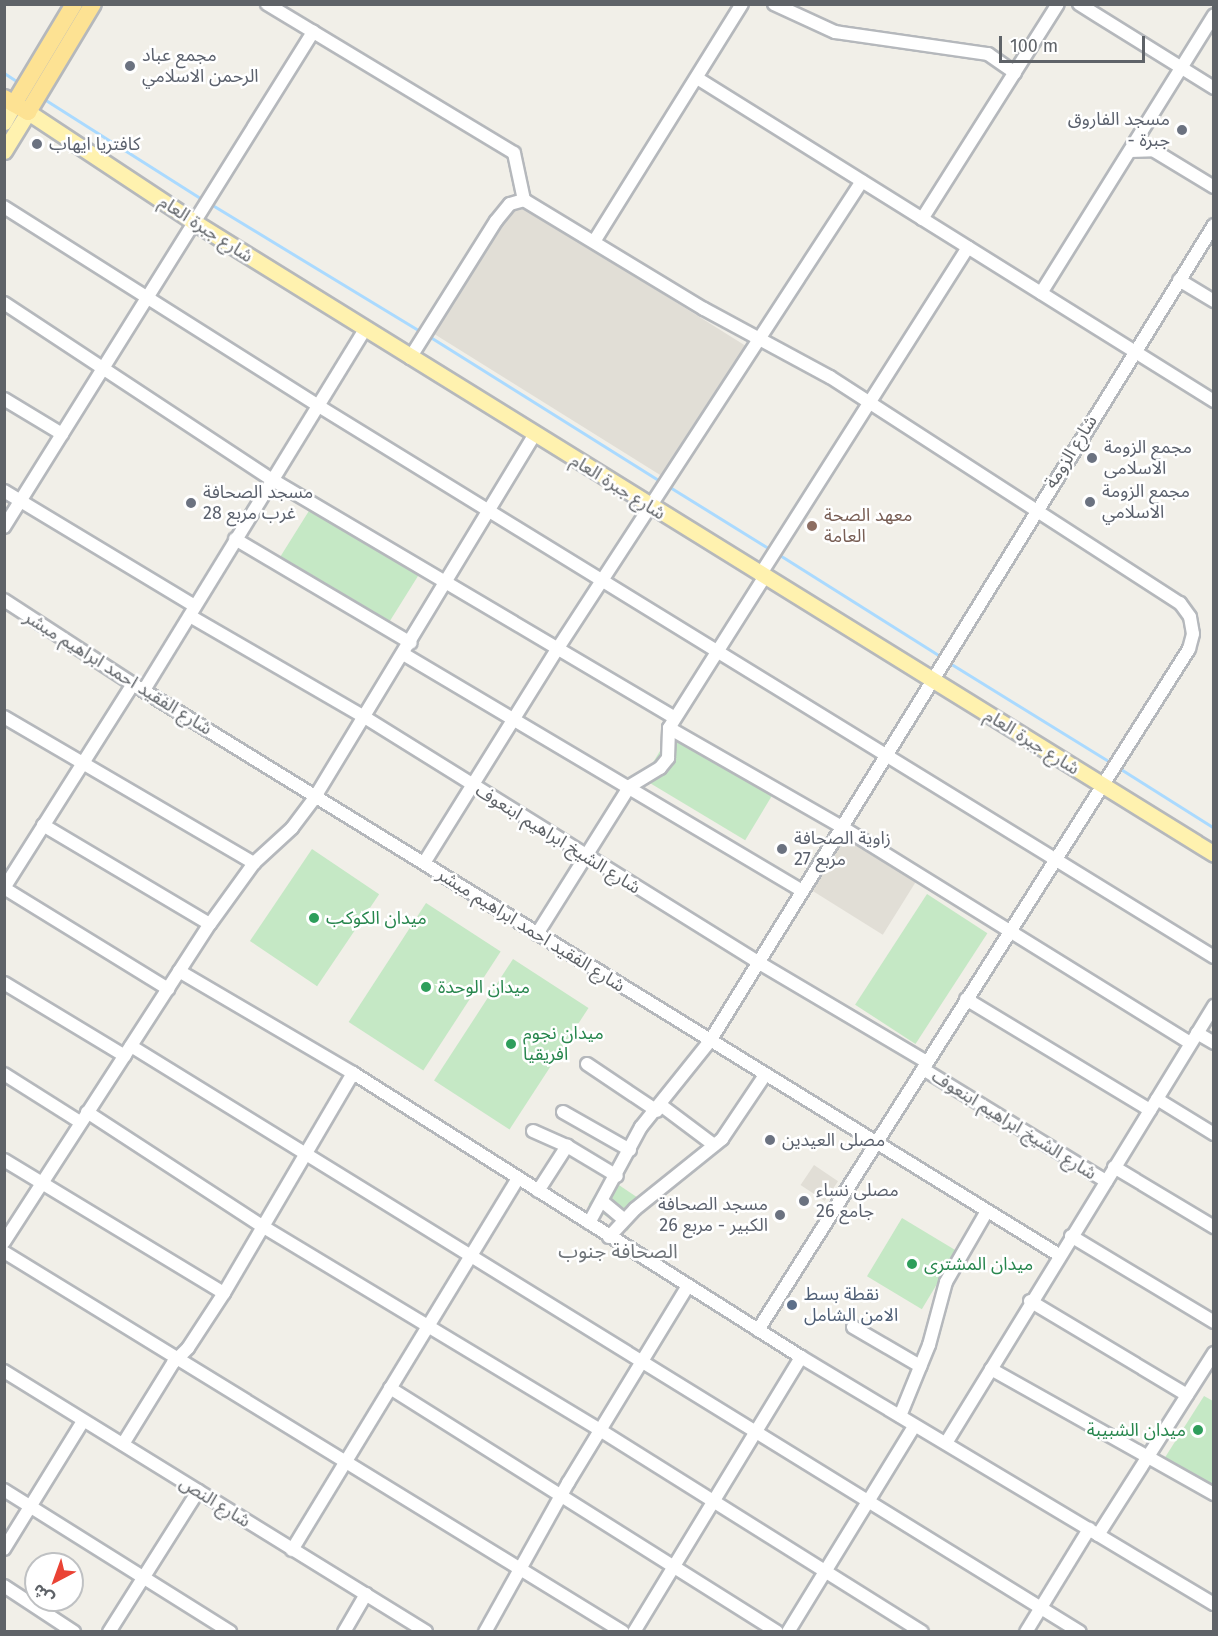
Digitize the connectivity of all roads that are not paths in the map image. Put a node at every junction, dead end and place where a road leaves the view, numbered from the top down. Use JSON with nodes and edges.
{"nodes":[{"id":1,"x":74,"y":4,"type":"edge"},
{"id":2,"x":93,"y":4,"type":"edge"},
{"id":3,"x":267,"y":4,"type":"edge"},
{"id":4,"x":742,"y":4,"type":"edge"},
{"id":5,"x":774,"y":4,"type":"edge"},
{"id":6,"x":1058,"y":4,"type":"edge"},
{"id":7,"x":1079,"y":4,"type":"edge"},
{"id":8,"x":1214,"y":15,"type":"edge"},
{"id":9,"x":313,"y":32,"type":"junction"},
{"id":10,"x":1181,"y":68,"type":"junction"},
{"id":11,"x":1015,"y":73,"type":"junction"},
{"id":12,"x":697,"y":78,"type":"junction"},
{"id":13,"x":1214,"y":88,"type":"edge"},
{"id":14,"x":16,"y":105,"type":"edge"},
{"id":15,"x":4,"y":122,"type":"edge"},
{"id":16,"x":4,"y":151,"type":"edge"},
{"id":17,"x":1130,"y":151,"type":"junction"},
{"id":18,"x":862,"y":181,"type":"junction"},
{"id":19,"x":1214,"y":188,"type":"edge"},
{"id":20,"x":524,"y":200,"type":"junction"},
{"id":21,"x":4,"y":207,"type":"edge"},
{"id":22,"x":922,"y":219,"type":"junction"},
{"id":23,"x":194,"y":222,"type":"junction"},
{"id":24,"x":1214,"y":225,"type":"edge"},
{"id":25,"x":595,"y":240,"type":"junction"},
{"id":26,"x":968,"y":247,"type":"junction"},
{"id":27,"x":1179,"y":280,"type":"junction"},
{"id":28,"x":1041,"y":293,"type":"junction"},
{"id":29,"x":147,"y":297,"type":"junction"},
{"id":30,"x":1214,"y":301,"type":"edge"},
{"id":31,"x":4,"y":303,"type":"edge"},
{"id":32,"x":365,"y":329,"type":"junction"},
{"id":33,"x":759,"y":340,"type":"junction"},
{"id":34,"x":1134,"y":352,"type":"junction"},
{"id":35,"x":410,"y":358,"type":"junction"},
{"id":36,"x":105,"y":365,"type":"junction"},
{"id":37,"x":4,"y":399,"type":"edge"},
{"id":38,"x":1214,"y":401,"type":"edge"},
{"id":39,"x":871,"y":404,"type":"junction"},
{"id":40,"x":317,"y":405,"type":"junction"},
{"id":41,"x":62,"y":434,"type":"junction"},
{"id":42,"x":535,"y":434,"type":"junction"},
{"id":43,"x":272,"y":479,"type":"junction"},
{"id":44,"x":4,"y":491,"type":"edge"},
{"id":45,"x":20,"y":501,"type":"junction"},
{"id":46,"x":651,"y":507,"type":"junction"},
{"id":47,"x":1035,"y":509,"type":"junction"},
{"id":48,"x":489,"y":510,"type":"junction"},
{"id":49,"x":4,"y":527,"type":"edge"},
{"id":50,"x":235,"y":539,"type":"junction"},
{"id":51,"x":762,"y":576,"type":"junction"},
{"id":52,"x":603,"y":579,"type":"junction"},
{"id":53,"x":446,"y":582,"type":"junction"},
{"id":54,"x":4,"y":600,"type":"edge"},
{"id":55,"x":193,"y":611,"type":"junction"},
{"id":56,"x":558,"y":648,"type":"junction"},
{"id":57,"x":408,"y":649,"type":"junction"},
{"id":58,"x":718,"y":651,"type":"junction"},
{"id":59,"x":932,"y":680,"type":"junction"},
{"id":60,"x":138,"y":687,"type":"junction"},
{"id":61,"x":4,"y":717,"type":"edge"},
{"id":62,"x":366,"y":718,"type":"junction"},
{"id":63,"x":515,"y":718,"type":"junction"},
{"id":64,"x":672,"y":723,"type":"junction"},
{"id":65,"x":885,"y":754,"type":"junction"},
{"id":66,"x":82,"y":764,"type":"junction"},
{"id":67,"x":1101,"y":784,"type":"junction"},
{"id":68,"x":474,"y":786,"type":"junction"},
{"id":69,"x":630,"y":786,"type":"junction"},
{"id":70,"x":315,"y":797,"type":"junction"},
{"id":71,"x":43,"y":825,"type":"junction"},
{"id":72,"x":842,"y":827,"type":"junction"},
{"id":73,"x":1214,"y":854,"type":"edge"},
{"id":74,"x":586,"y":855,"type":"junction"},
{"id":75,"x":1055,"y":859,"type":"junction"},
{"id":76,"x":254,"y":863,"type":"junction"},
{"id":77,"x":424,"y":863,"type":"junction"},
{"id":78,"x":5,"y":888,"type":"edge"},
{"id":79,"x":800,"y":890,"type":"junction"},
{"id":80,"x":210,"y":924,"type":"junction"},
{"id":81,"x":1010,"y":932,"type":"junction"},
{"id":82,"x":537,"y":934,"type":"junction"},
{"id":83,"x":1214,"y":957,"type":"edge"},
{"id":84,"x":756,"y":962,"type":"junction"},
{"id":85,"x":180,"y":971,"type":"junction"},
{"id":86,"x":4,"y":984,"type":"edge"},
{"id":87,"x":168,"y":989,"type":"junction"},
{"id":88,"x":966,"y":999,"type":"junction"},
{"id":89,"x":1214,"y":1006,"type":"edge"},
{"id":90,"x":1194,"y":1038,"type":"junction"},
{"id":91,"x":710,"y":1041,"type":"junction"},
{"id":92,"x":1214,"y":1043,"type":"edge"},
{"id":93,"x":128,"y":1051,"type":"junction"},
{"id":94,"x":587,"y":1064,"type":"dead end"},
{"id":95,"x":925,"y":1065,"type":"junction"},
{"id":96,"x":353,"y":1073,"type":"junction"},
{"id":97,"x":4,"y":1074,"type":"edge"},
{"id":98,"x":765,"y":1075,"type":"junction"},
{"id":99,"x":1154,"y":1105,"type":"junction"},
{"id":100,"x":659,"y":1108,"type":"junction"},
{"id":101,"x":563,"y":1112,"type":"dead end"},
{"id":102,"x":83,"y":1117,"type":"junction"},
{"id":103,"x":533,"y":1131,"type":"dead end"},
{"id":104,"x":1214,"y":1134,"type":"edge"},
{"id":105,"x":876,"y":1144,"type":"junction"},
{"id":106,"x":714,"y":1145,"type":"junction"},
{"id":107,"x":567,"y":1146,"type":"junction"},
{"id":108,"x":630,"y":1150,"type":"junction"},
{"id":109,"x":304,"y":1152,"type":"junction"},
{"id":110,"x":4,"y":1160,"type":"edge"},
{"id":111,"x":1114,"y":1167,"type":"junction"},
{"id":112,"x":617,"y":1176,"type":"junction"},
{"id":113,"x":518,"y":1178,"type":"junction"},
{"id":114,"x":1106,"y":1181,"type":"junction"},
{"id":115,"x":41,"y":1182,"type":"junction"},
{"id":116,"x":538,"y":1191,"type":"junction"},
{"id":117,"x":603,"y":1202,"type":"junction"},
{"id":118,"x":987,"y":1211,"type":"junction"},
{"id":119,"x":623,"y":1219,"type":"junction"},
{"id":120,"x":589,"y":1223,"type":"junction"},
{"id":121,"x":262,"y":1226,"type":"junction"},
{"id":122,"x":1214,"y":1227,"type":"edge"},
{"id":123,"x":1071,"y":1236,"type":"junction"},
{"id":124,"x":609,"y":1237,"type":"junction"},
{"id":125,"x":4,"y":1242,"type":"edge"},
{"id":126,"x":4,"y":1252,"type":"edge"},
{"id":127,"x":1059,"y":1255,"type":"junction"},
{"id":128,"x":470,"y":1256,"type":"junction"},
{"id":129,"x":688,"y":1286,"type":"junction"},
{"id":130,"x":224,"y":1293,"type":"junction"},
{"id":131,"x":1030,"y":1301,"type":"junction"},
{"id":132,"x":1214,"y":1322,"type":"edge"},
{"id":133,"x":427,"y":1326,"type":"junction"},
{"id":134,"x":853,"y":1327,"type":"dead end"},
{"id":135,"x":758,"y":1330,"type":"junction"},
{"id":136,"x":1214,"y":1353,"type":"edge"},
{"id":137,"x":801,"y":1357,"type":"junction"},
{"id":138,"x":178,"y":1358,"type":"junction"},
{"id":139,"x":641,"y":1361,"type":"junction"},
{"id":140,"x":920,"y":1366,"type":"junction"},
{"id":141,"x":991,"y":1369,"type":"junction"},
{"id":142,"x":4,"y":1371,"type":"edge"},
{"id":143,"x":390,"y":1388,"type":"junction"},
{"id":144,"x":1187,"y":1395,"type":"junction"},
{"id":145,"x":900,"y":1416,"type":"junction"},
{"id":146,"x":83,"y":1420,"type":"junction"},
{"id":147,"x":914,"y":1426,"type":"junction"},
{"id":148,"x":600,"y":1430,"type":"junction"},
{"id":149,"x":755,"y":1433,"type":"junction"},
{"id":150,"x":946,"y":1443,"type":"junction"},
{"id":151,"x":123,"y":1444,"type":"junction"},
{"id":152,"x":1146,"y":1459,"type":"junction"},
{"id":153,"x":345,"y":1460,"type":"junction"},
{"id":154,"x":4,"y":1490,"type":"edge"},
{"id":155,"x":198,"y":1491,"type":"junction"},
{"id":156,"x":1214,"y":1494,"type":"edge"},
{"id":157,"x":560,"y":1498,"type":"junction"},
{"id":158,"x":713,"y":1500,"type":"junction"},
{"id":159,"x":867,"y":1503,"type":"junction"},
{"id":160,"x":31,"y":1505,"type":"junction"},
{"id":161,"x":1093,"y":1532,"type":"junction"},
{"id":162,"x":4,"y":1549,"type":"edge"},
{"id":163,"x":292,"y":1550,"type":"junction"},
{"id":164,"x":672,"y":1566,"type":"junction"},
{"id":165,"x":520,"y":1570,"type":"junction"},
{"id":166,"x":826,"y":1570,"type":"junction"},
{"id":167,"x":144,"y":1579,"type":"junction"},
{"id":168,"x":4,"y":1586,"type":"edge"},
{"id":169,"x":366,"y":1594,"type":"junction"},
{"id":170,"x":1214,"y":1604,"type":"edge"},
{"id":171,"x":1041,"y":1608,"type":"junction"},
{"id":172,"x":74,"y":1632,"type":"edge"},
{"id":173,"x":109,"y":1632,"type":"edge"},
{"id":174,"x":230,"y":1632,"type":"edge"},
{"id":175,"x":344,"y":1632,"type":"edge"},
{"id":176,"x":426,"y":1632,"type":"edge"},
{"id":177,"x":485,"y":1632,"type":"edge"},
{"id":178,"x":623,"y":1632,"type":"edge"},
{"id":179,"x":634,"y":1632,"type":"edge"},
{"id":180,"x":777,"y":1632,"type":"edge"},
{"id":181,"x":788,"y":1632,"type":"edge"},
{"id":182,"x":922,"y":1632,"type":"edge"},
{"id":183,"x":1026,"y":1632,"type":"edge"},
{"id":184,"x":1080,"y":1632,"type":"edge"}],
"edges":[{"from":1,"to":14,"type":"highway"},
{"from":2,"to":14,"type":"highway"},
{"from":3,"to":9,"type":"street"},
{"from":4,"to":12,"type":"street"},
{"from":5,"to":11,"type":"street"},
{"from":6,"to":11,"type":"street"},
{"from":7,"to":10,"type":"street"},
{"from":8,"to":10,"type":"street"},
{"from":9,"to":20,"type":"street"},
{"from":9,"to":23,"type":"street"},
{"from":10,"to":13,"type":"street"},
{"from":10,"to":17,"type":"street"},
{"from":11,"to":22,"type":"street"},
{"from":12,"to":18,"type":"street"},
{"from":12,"to":25,"type":"street"},
{"from":14,"to":15,"type":"main road"},
{"from":14,"to":16,"type":"main road"},
{"from":14,"to":23,"type":"main road","name":"شارع جبرة العام"},
{"from":17,"to":19,"type":"street"},
{"from":17,"to":28,"type":"street"},
{"from":18,"to":22,"type":"street"},
{"from":18,"to":33,"type":"street"},
{"from":20,"to":25,"type":"street"},
{"from":20,"to":35,"type":"street"},
{"from":21,"to":29,"type":"street"},
{"from":22,"to":26,"type":"street"},
{"from":23,"to":29,"type":"street"},
{"from":23,"to":32,"type":"main road","name":"شارع جبرة العام"},
{"from":24,"to":27,"type":"street","name":"شارع الزومة"},
{"from":25,"to":33,"type":"street"},
{"from":26,"to":28,"type":"street"},
{"from":26,"to":39,"type":"street"},
{"from":27,"to":30,"type":"street"},
{"from":27,"to":34,"type":"street","name":"شارع الزومة"},
{"from":28,"to":34,"type":"street"},
{"from":29,"to":36,"type":"street"},
{"from":29,"to":40,"type":"street"},
{"from":31,"to":36,"type":"street"},
{"from":32,"to":35,"type":"main road","name":"شارع جبرة العام"},
{"from":32,"to":40,"type":"street"},
{"from":33,"to":39,"type":"street"},
{"from":33,"to":46,"type":"street"},
{"from":34,"to":38,"type":"street"},
{"from":34,"to":47,"type":"street","name":"شارع الزومة"},
{"from":35,"to":42,"type":"main road","name":"شارع جبرة العام"},
{"from":36,"to":41,"type":"street"},
{"from":36,"to":43,"type":"street"},
{"from":37,"to":41,"type":"street"},
{"from":39,"to":47,"type":"street"},
{"from":39,"to":51,"type":"street"},
{"from":40,"to":43,"type":"street"},
{"from":40,"to":48,"type":"street"},
{"from":41,"to":45,"type":"street"},
{"from":42,"to":46,"type":"main road","name":"شارع جبرة العام"},
{"from":42,"to":48,"type":"street"},
{"from":43,"to":50,"type":"street"},
{"from":43,"to":53,"type":"street"},
{"from":44,"to":45,"type":"street","name":"شارع الشيخ ابراهيم ابنعوف"},
{"from":45,"to":49,"type":"street"},
{"from":45,"to":55,"type":"street","name":"شارع الشيخ ابراهيم ابنعوف"},
{"from":46,"to":51,"type":"main road","name":"شارع جبرة العام"},
{"from":46,"to":52,"type":"street"},
{"from":47,"to":59,"type":"street","name":"شارع الزومة"},
{"from":47,"to":67,"type":"street"},
{"from":48,"to":52,"type":"street"},
{"from":48,"to":53,"type":"street"},
{"from":50,"to":55,"type":"street"},
{"from":50,"to":57,"type":"street"},
{"from":51,"to":58,"type":"street"},
{"from":51,"to":59,"type":"main road","name":"شارع جبرة العام"},
{"from":52,"to":56,"type":"street"},
{"from":52,"to":58,"type":"street"},
{"from":53,"to":56,"type":"street"},
{"from":53,"to":57,"type":"street"},
{"from":54,"to":60,"type":"street","name":"شارع الفقيد احمد ابراهيم مبشر"},
{"from":55,"to":60,"type":"street"},
{"from":55,"to":62,"type":"street","name":"شارع الشيخ ابراهيم ابنعوف"},
{"from":56,"to":63,"type":"street"},
{"from":56,"to":64,"type":"street"},
{"from":57,"to":62,"type":"street"},
{"from":57,"to":63,"type":"street"},
{"from":58,"to":64,"type":"street"},
{"from":58,"to":65,"type":"street"},
{"from":59,"to":65,"type":"street","name":"شارع الزومة"},
{"from":59,"to":67,"type":"main road","name":"شارع جبرة العام"},
{"from":60,"to":66,"type":"street"},
{"from":60,"to":70,"type":"street","name":"شارع الفقيد احمد ابراهيم مبشر"},
{"from":61,"to":66,"type":"street"},
{"from":62,"to":68,"type":"street","name":"شارع الشيخ ابراهيم ابنعوف"},
{"from":62,"to":70,"type":"street"},
{"from":63,"to":68,"type":"street"},
{"from":63,"to":69,"type":"street"},
{"from":64,"to":69,"type":"street"},
{"from":64,"to":72,"type":"street"},
{"from":65,"to":72,"type":"street","name":"شارع الزومة"},
{"from":65,"to":75,"type":"street"},
{"from":66,"to":71,"type":"street"},
{"from":66,"to":76,"type":"street"},
{"from":67,"to":73,"type":"main road","name":"شارع جبرة العام"},
{"from":67,"to":75,"type":"street"},
{"from":68,"to":74,"type":"street","name":"شارع الشيخ ابراهيم ابنعوف"},
{"from":68,"to":77,"type":"street"},
{"from":69,"to":74,"type":"street"},
{"from":69,"to":79,"type":"street"},
{"from":70,"to":76,"type":"street"},
{"from":70,"to":77,"type":"street","name":"شارع الفقيد احمد ابراهيم مبشر"},
{"from":71,"to":78,"type":"street"},
{"from":71,"to":80,"type":"street"},
{"from":72,"to":79,"type":"street","name":"شارع الزومة"},
{"from":72,"to":81,"type":"street"},
{"from":74,"to":82,"type":"street"},
{"from":74,"to":84,"type":"street","name":"شارع الشيخ ابراهيم ابنعوف"},
{"from":75,"to":81,"type":"street"},
{"from":75,"to":83,"type":"street"},
{"from":76,"to":80,"type":"street"},
{"from":77,"to":82,"type":"street","name":"شارع الفقيد احمد ابراهيم مبشر"},
{"from":78,"to":87,"type":"street"},
{"from":79,"to":84,"type":"street","name":"شارع الزومة"},
{"from":80,"to":85,"type":"street"},
{"from":81,"to":88,"type":"street"},
{"from":81,"to":90,"type":"street"},
{"from":82,"to":91,"type":"street","name":"شارع الفقيد احمد ابراهيم مبشر"},
{"from":84,"to":91,"type":"street","name":"شارع الزومة"},
{"from":84,"to":95,"type":"street","name":"شارع الشيخ ابراهيم ابنعوف"},
{"from":85,"to":87,"type":"street"},
{"from":85,"to":96,"type":"street"},
{"from":86,"to":93,"type":"street"},
{"from":87,"to":93,"type":"street"},
{"from":88,"to":95,"type":"street"},
{"from":88,"to":99,"type":"street"},
{"from":89,"to":90,"type":"street"},
{"from":90,"to":92,"type":"street"},
{"from":90,"to":99,"type":"street"},
{"from":91,"to":98,"type":"street","name":"شارع الفقيد احمد ابراهيم مبشر"},
{"from":91,"to":100,"type":"street","name":"شارع الزومة"},
{"from":93,"to":102,"type":"street"},
{"from":93,"to":109,"type":"street"},
{"from":94,"to":100,"type":"street"},
{"from":95,"to":105,"type":"street"},
{"from":95,"to":114,"type":"street","name":"شارع الشيخ ابراهيم ابنعوف"},
{"from":96,"to":109,"type":"street"},
{"from":96,"to":113,"type":"street"},
{"from":97,"to":102,"type":"street"},
{"from":98,"to":105,"type":"street","name":"شارع الفقيد احمد ابراهيم مبشر"},
{"from":98,"to":106,"type":"street"},
{"from":99,"to":104,"type":"street"},
{"from":99,"to":111,"type":"street"},
{"from":100,"to":106,"type":"street"},
{"from":100,"to":108,"type":"street","name":"شارع الزومة"},
{"from":101,"to":108,"type":"street"},
{"from":102,"to":115,"type":"street"},
{"from":102,"to":121,"type":"street"},
{"from":103,"to":107,"type":"street"},
{"from":105,"to":118,"type":"street","name":"شارع الفقيد احمد ابراهيم مبشر"},
{"from":105,"to":135,"type":"street"},
{"from":106,"to":119,"type":"street"},
{"from":107,"to":112,"type":"street"},
{"from":107,"to":116,"type":"street"},
{"from":108,"to":112,"type":"street","name":"شارع الزومة"},
{"from":109,"to":121,"type":"street"},
{"from":109,"to":128,"type":"street"},
{"from":110,"to":115,"type":"street"},
{"from":111,"to":114,"type":"street"},
{"from":111,"to":122,"type":"street"},
{"from":112,"to":117,"type":"street","name":"شارع الزومة"},
{"from":113,"to":116,"type":"street"},
{"from":113,"to":128,"type":"street"},
{"from":114,"to":123,"type":"street"},
{"from":115,"to":125,"type":"street"},
{"from":115,"to":130,"type":"street"},
{"from":116,"to":120,"type":"street"},
{"from":117,"to":119,"type":"street"},
{"from":117,"to":120,"type":"street","name":"شارع الزومة"},
{"from":118,"to":127,"type":"street","name":"شارع الفقيد احمد ابراهيم مبشر"},
{"from":118,"to":140,"type":"street"},
{"from":119,"to":124,"type":"street"},
{"from":120,"to":124,"type":"street"},
{"from":121,"to":130,"type":"street"},
{"from":121,"to":133,"type":"street"},
{"from":123,"to":127,"type":"street"},
{"from":123,"to":132,"type":"street"},
{"from":124,"to":129,"type":"street"},
{"from":126,"to":138,"type":"street"},
{"from":127,"to":131,"type":"street"},
{"from":128,"to":133,"type":"street"},
{"from":128,"to":139,"type":"street"},
{"from":129,"to":135,"type":"street"},
{"from":129,"to":139,"type":"street"},
{"from":130,"to":138,"type":"street"},
{"from":131,"to":141,"type":"street"},
{"from":131,"to":144,"type":"street"},
{"from":133,"to":143,"type":"street"},
{"from":133,"to":148,"type":"street"},
{"from":134,"to":140,"type":"street"},
{"from":135,"to":137,"type":"street"},
{"from":136,"to":144,"type":"street"},
{"from":137,"to":145,"type":"street"},
{"from":137,"to":149,"type":"street"},
{"from":138,"to":151,"type":"street"},
{"from":138,"to":153,"type":"street"},
{"from":139,"to":148,"type":"street"},
{"from":139,"to":149,"type":"street"},
{"from":140,"to":145,"type":"street"},
{"from":141,"to":150,"type":"street"},
{"from":141,"to":152,"type":"street"},
{"from":142,"to":146,"type":"street","name":"شارع النص"},
{"from":143,"to":153,"type":"street"},
{"from":143,"to":157,"type":"street"},
{"from":144,"to":152,"type":"street"},
{"from":145,"to":147,"type":"street"},
{"from":146,"to":151,"type":"street","name":"شارع النص"},
{"from":146,"to":160,"type":"street"},
{"from":147,"to":150,"type":"street"},
{"from":147,"to":159,"type":"street"},
{"from":148,"to":157,"type":"street"},
{"from":148,"to":158,"type":"street"},
{"from":149,"to":158,"type":"street"},
{"from":149,"to":159,"type":"street"},
{"from":150,"to":161,"type":"street"},
{"from":151,"to":155,"type":"street","name":"شارع النص"},
{"from":152,"to":156,"type":"street"},
{"from":152,"to":161,"type":"street"},
{"from":153,"to":163,"type":"street"},
{"from":153,"to":165,"type":"street"},
{"from":154,"to":160,"type":"street"},
{"from":155,"to":163,"type":"street","name":"شارع النص"},
{"from":155,"to":167,"type":"street"},
{"from":157,"to":164,"type":"street"},
{"from":157,"to":165,"type":"street"},
{"from":158,"to":164,"type":"street"},
{"from":158,"to":166,"type":"street"},
{"from":159,"to":166,"type":"street"},
{"from":159,"to":171,"type":"street"},
{"from":160,"to":162,"type":"street"},
{"from":160,"to":167,"type":"street"},
{"from":161,"to":170,"type":"street"},
{"from":161,"to":171,"type":"street"},
{"from":163,"to":169,"type":"street","name":"شارع النص"},
{"from":164,"to":179,"type":"street"},
{"from":164,"to":180,"type":"street"},
{"from":165,"to":177,"type":"street"},
{"from":165,"to":178,"type":"street"},
{"from":166,"to":181,"type":"street"},
{"from":166,"to":182,"type":"street"},
{"from":167,"to":173,"type":"street"},
{"from":167,"to":174,"type":"street"},
{"from":168,"to":172,"type":"street"},
{"from":169,"to":175,"type":"street"},
{"from":169,"to":176,"type":"street","name":"شارع النص"},
{"from":171,"to":183,"type":"street"},
{"from":171,"to":184,"type":"street"}]}
